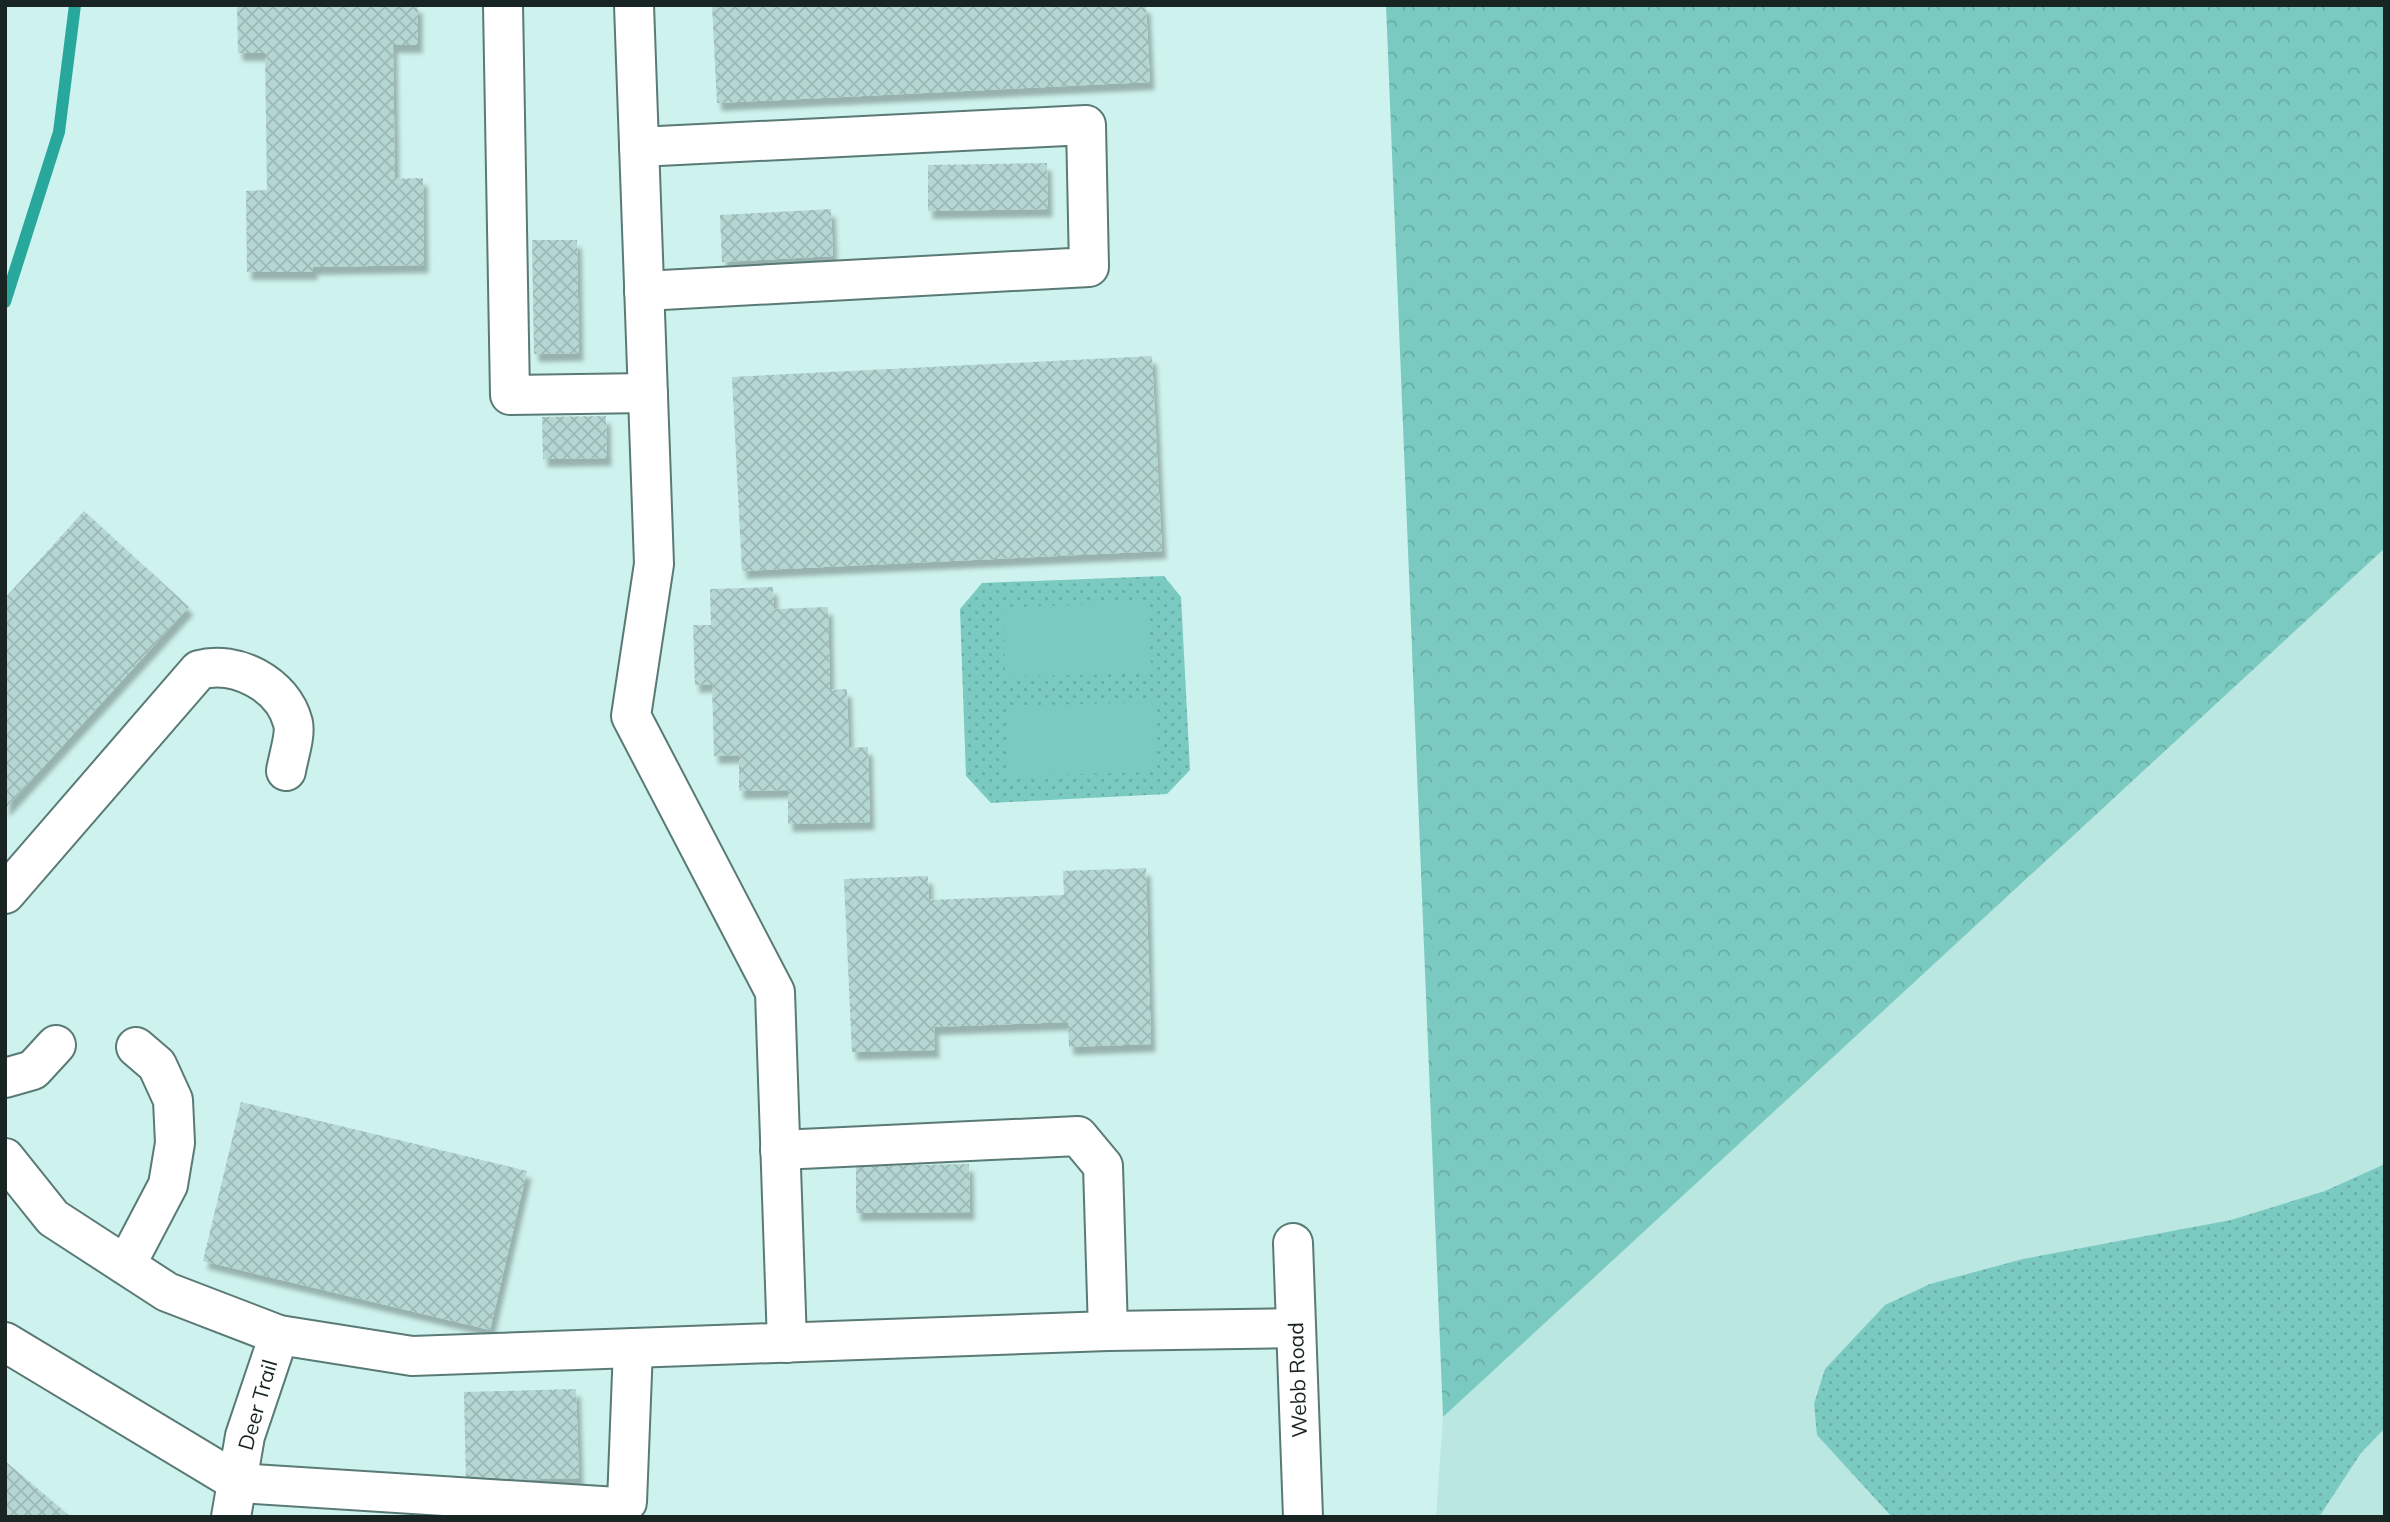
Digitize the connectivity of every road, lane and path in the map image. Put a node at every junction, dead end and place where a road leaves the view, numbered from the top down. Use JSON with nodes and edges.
{"nodes":[{"id":1,"x":503,"y":5,"type":"edge"},
{"id":2,"x":634,"y":5,"type":"edge"},
{"id":3,"x":639,"y":147,"type":"junction"},
{"id":4,"x":644,"y":292,"type":"junction"},
{"id":5,"x":648,"y":393,"type":"junction"},
{"id":6,"x":286,"y":771,"type":"dead end"},
{"id":7,"x":5,"y":894,"type":"edge"},
{"id":8,"x":56,"y":1045,"type":"dead end"},
{"id":9,"x":136,"y":1047,"type":"dead end"},
{"id":10,"x":5,"y":1078,"type":"edge"},
{"id":11,"x":780,"y":1150,"type":"junction"},
{"id":12,"x":5,"y":1158,"type":"edge"},
{"id":13,"x":1293,"y":1243,"type":"dead end"},
{"id":14,"x":126,"y":1265,"type":"junction"},
{"id":15,"x":1296,"y":1328,"type":"junction"},
{"id":16,"x":1108,"y":1331,"type":"junction"},
{"id":17,"x":279,"y":1335,"type":"junction"},
{"id":18,"x":5,"y":1342,"type":"edge"},
{"id":19,"x":787,"y":1343,"type":"junction"},
{"id":20,"x":633,"y":1348,"type":"junction"},
{"id":21,"x":235,"y":1500,"type":"edge"},
{"id":22,"x":1303,"y":1517,"type":"edge"}],
"edges":[{"from":1,"to":5,"type":"street"},
{"from":2,"to":3,"type":"street"},
{"from":3,"to":4,"type":"street"},
{"from":3,"to":4,"type":"street"},
{"from":4,"to":5,"type":"street"},
{"from":5,"to":11,"type":"street"},
{"from":6,"to":7,"type":"street"},
{"from":8,"to":10,"type":"street"},
{"from":9,"to":14,"type":"street"},
{"from":11,"to":16,"type":"street"},
{"from":11,"to":19,"type":"street"},
{"from":12,"to":14,"type":"street"},
{"from":13,"to":15,"type":"street","name":"Webb Road"},
{"from":14,"to":17,"type":"street"},
{"from":15,"to":16,"type":"street"},
{"from":15,"to":22,"type":"street","name":"Webb Road"},
{"from":16,"to":19,"type":"street"},
{"from":17,"to":20,"type":"street"},
{"from":17,"to":21,"type":"street","name":"Deer Trail"},
{"from":18,"to":21,"type":"street"},
{"from":19,"to":20,"type":"street"},
{"from":20,"to":21,"type":"street"}]}
